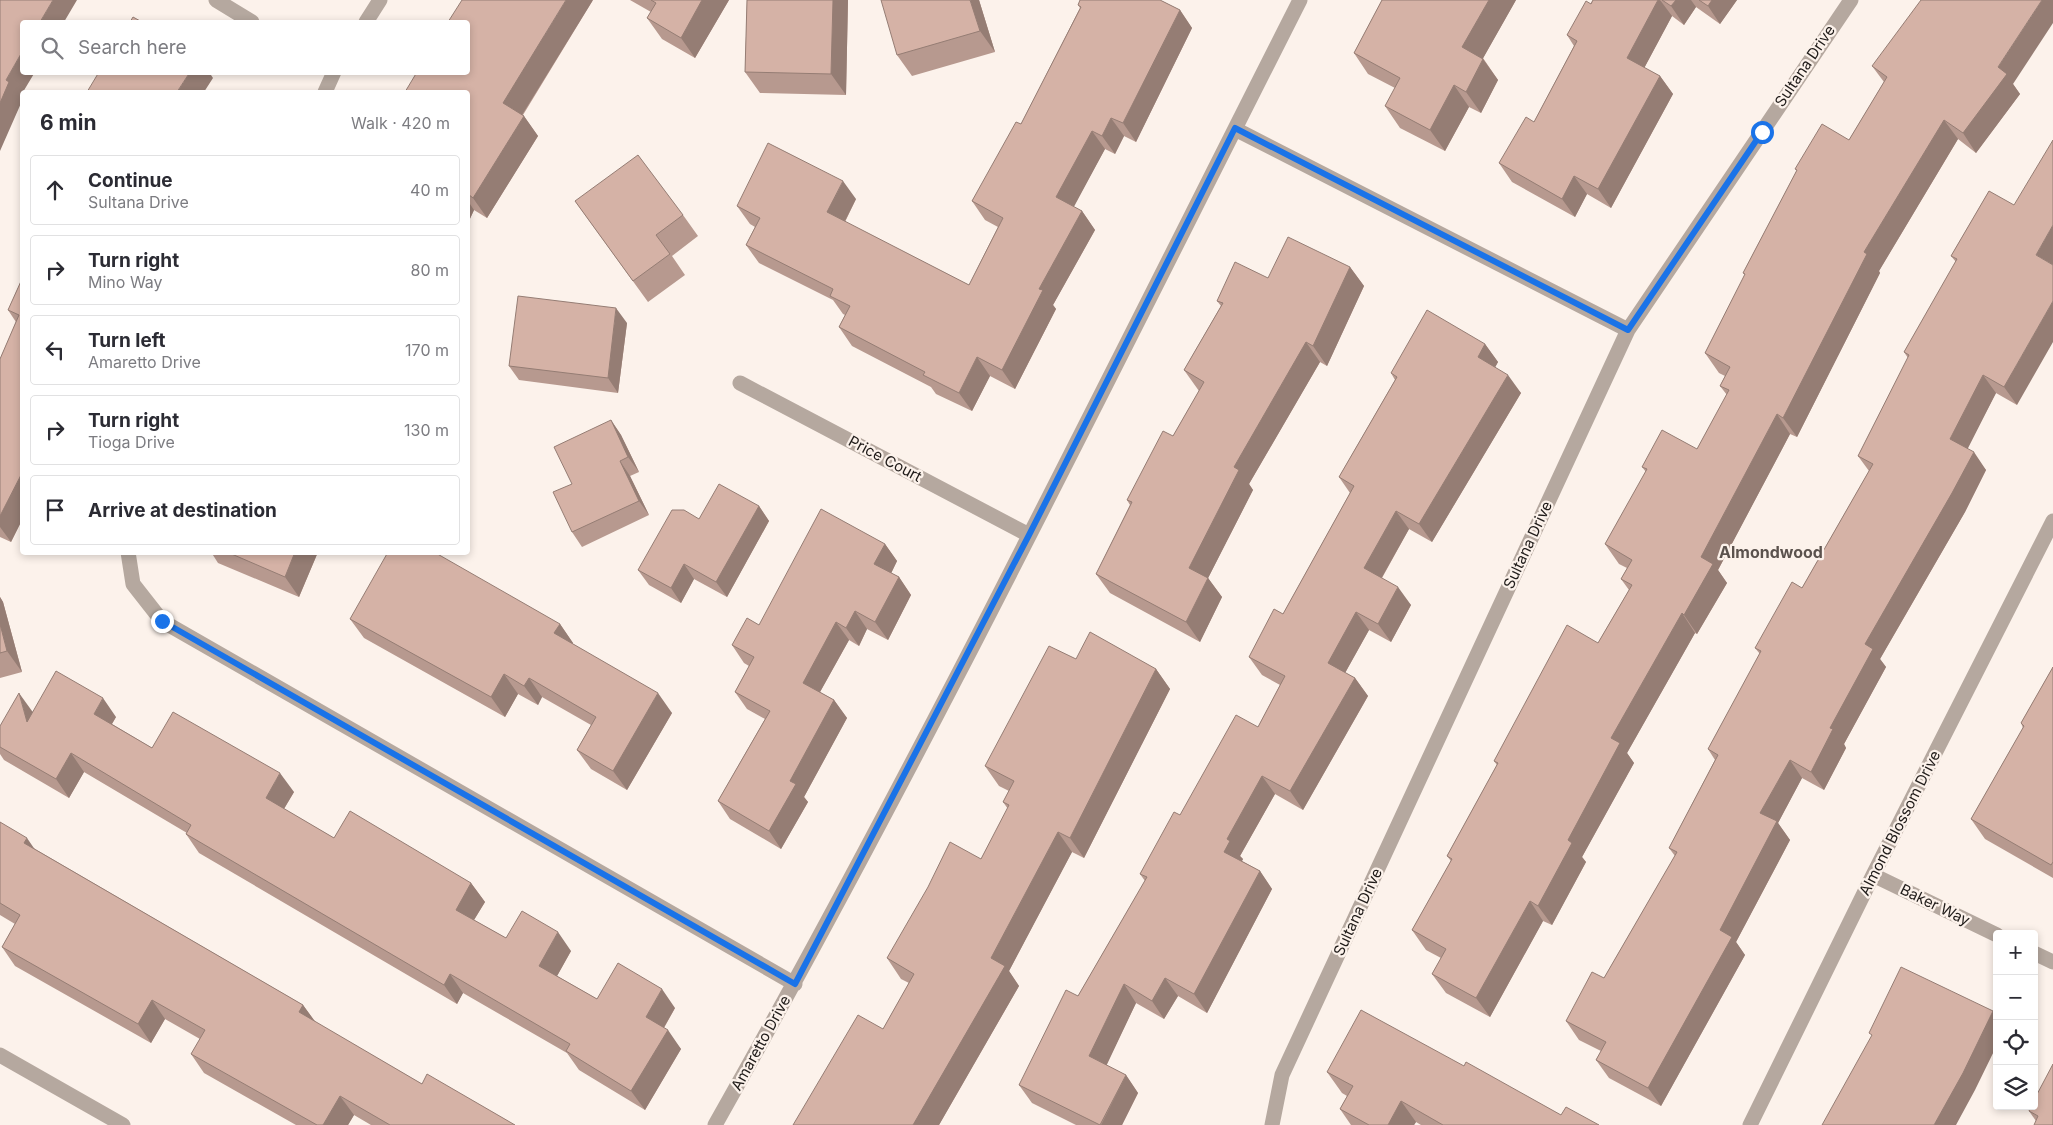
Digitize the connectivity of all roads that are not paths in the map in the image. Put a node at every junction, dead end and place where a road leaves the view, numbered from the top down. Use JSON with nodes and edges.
{"nodes":[{"id":1,"x":216,"y":0,"type":"edge"},
{"id":2,"x":380,"y":0,"type":"edge"},
{"id":3,"x":1300,"y":0,"type":"edge"},
{"id":4,"x":1851,"y":0,"type":"edge"},
{"id":5,"x":249,"y":20,"type":"edge"},
{"id":6,"x":367,"y":20,"type":"edge"},
{"id":7,"x":331,"y":75,"type":"edge"},
{"id":8,"x":326,"y":90,"type":"edge"},
{"id":9,"x":1235,"y":128,"type":"junction"},
{"id":10,"x":1628,"y":330,"type":"junction"},
{"id":11,"x":740,"y":383,"type":"dead end"},
{"id":12,"x":2053,"y":522,"type":"edge"},
{"id":13,"x":1029,"y":535,"type":"junction"},
{"id":14,"x":128,"y":555,"type":"edge"},
{"id":15,"x":1873,"y":876,"type":"junction"},
{"id":16,"x":1993,"y":933,"type":"edge"},
{"id":17,"x":2038,"y":955,"type":"edge"},
{"id":18,"x":2053,"y":962,"type":"edge"},
{"id":19,"x":795,"y":984,"type":"junction"},
{"id":20,"x":0,"y":1055,"type":"edge"},
{"id":21,"x":123,"y":1125,"type":"edge"},
{"id":22,"x":715,"y":1125,"type":"edge"},
{"id":23,"x":1272,"y":1125,"type":"edge"},
{"id":24,"x":1750,"y":1125,"type":"edge"}],
"edges":[{"from":1,"to":5,"type":"street"},
{"from":2,"to":6,"type":"street"},
{"from":3,"to":9,"type":"street","name":"Amaretto Drive"},
{"from":4,"to":10,"type":"street","name":"Sultana Drive"},
{"from":7,"to":8,"type":"street"},
{"from":9,"to":10,"type":"street"},
{"from":9,"to":13,"type":"street","name":"Amaretto Drive"},
{"from":10,"to":23,"type":"street","name":"Sultana Drive"},
{"from":11,"to":13,"type":"street","name":"Price Court"},
{"from":12,"to":15,"type":"street","name":"Almond Blossom Drive"},
{"from":13,"to":19,"type":"street","name":"Amaretto Drive"},
{"from":14,"to":19,"type":"street"},
{"from":15,"to":16,"type":"street","name":"Baker Way"},
{"from":15,"to":24,"type":"street","name":"Almond Blossom Drive"},
{"from":17,"to":18,"type":"street"},
{"from":19,"to":22,"type":"street","name":"Amaretto Drive"},
{"from":20,"to":21,"type":"street"}]}
